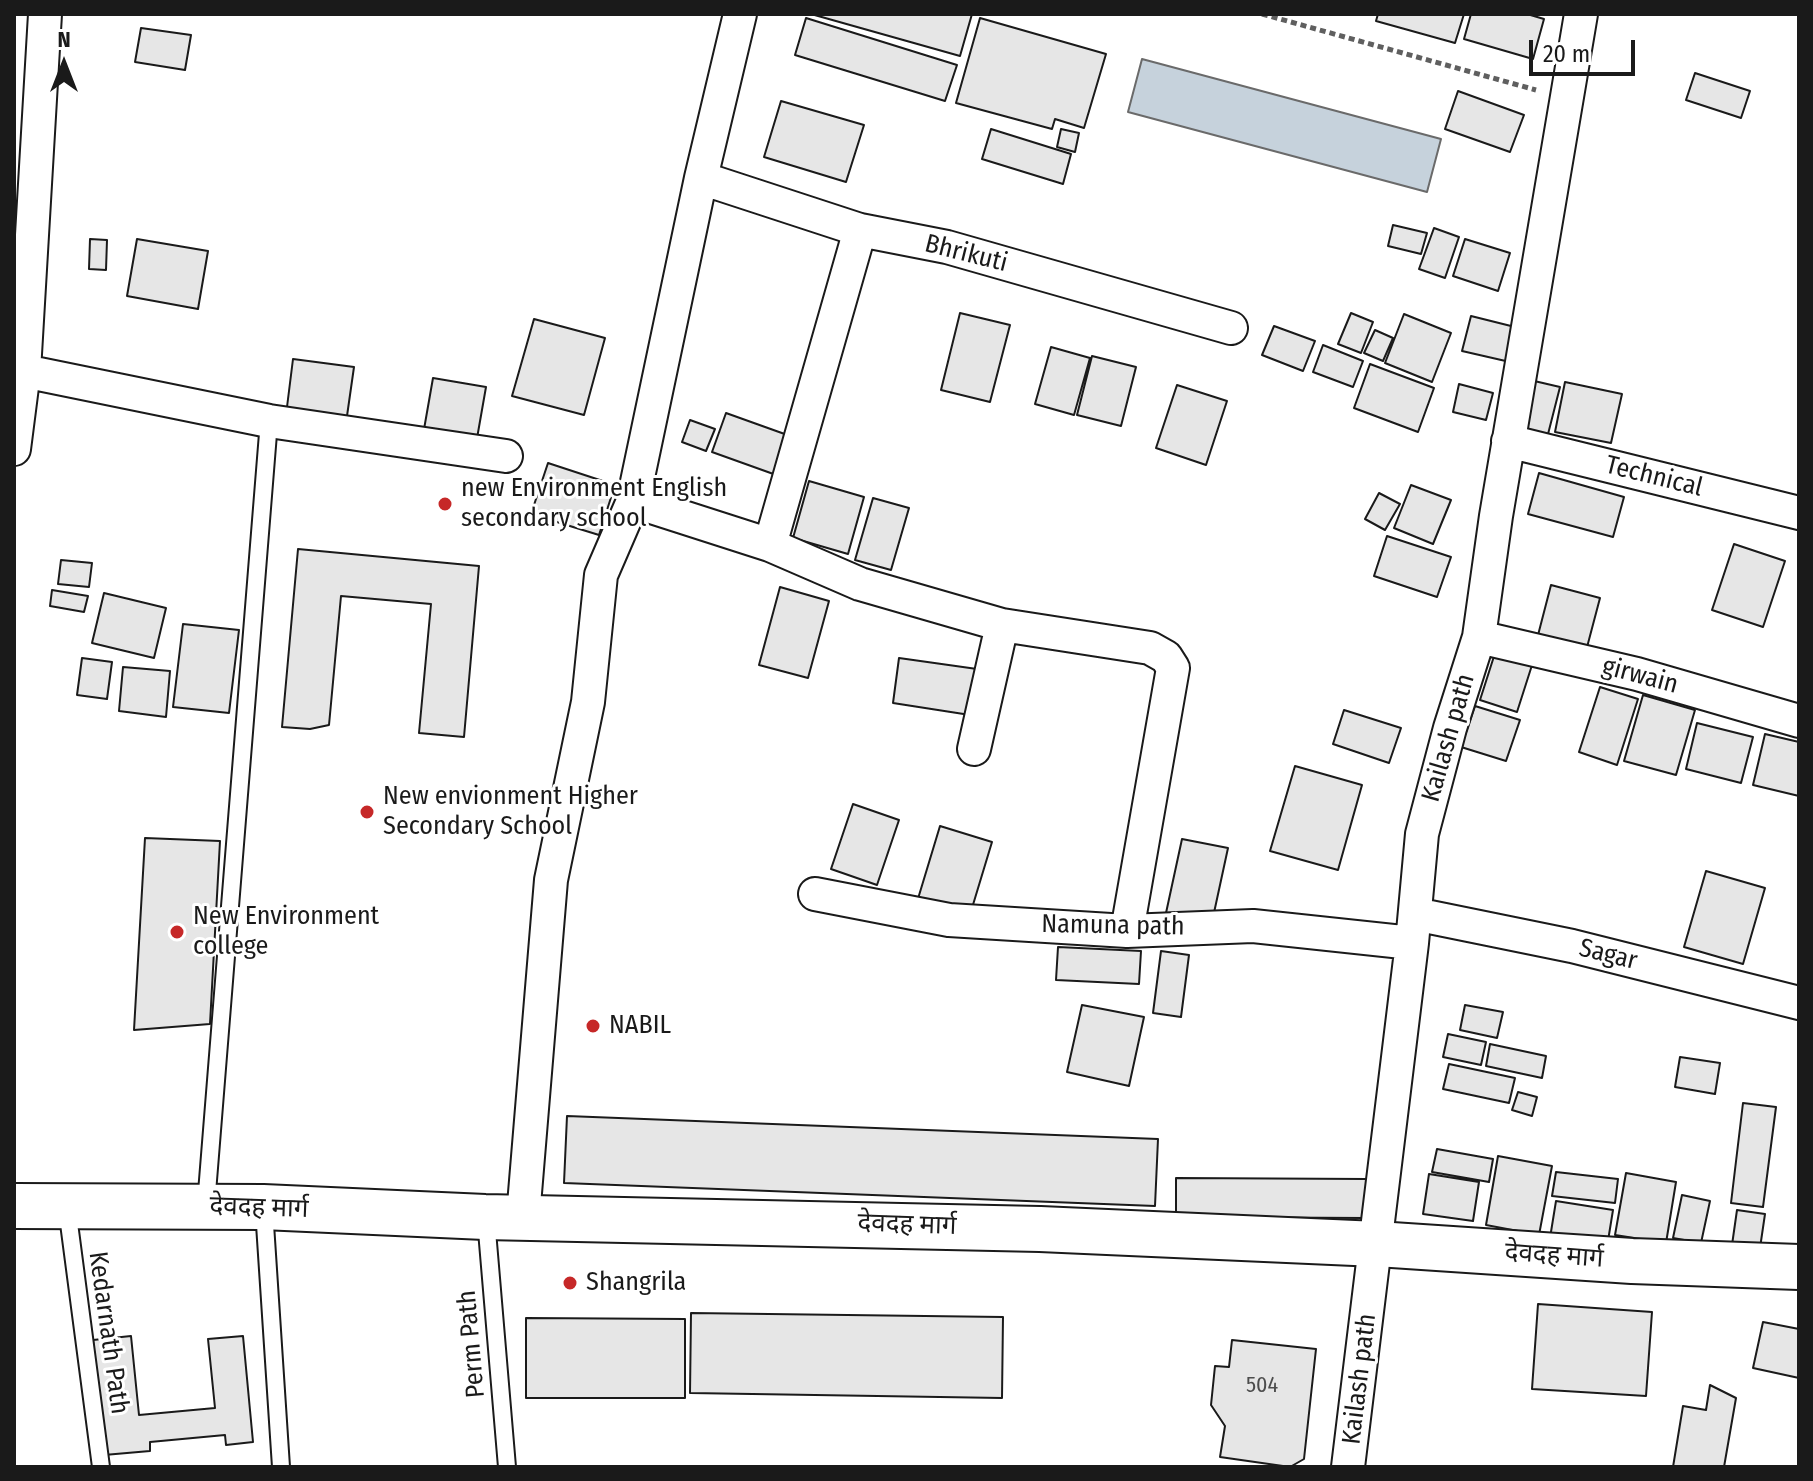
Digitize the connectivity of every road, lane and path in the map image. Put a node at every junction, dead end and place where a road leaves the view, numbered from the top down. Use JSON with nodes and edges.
{"nodes":[{"id":1,"x":45,"y":14,"type":"edge"},
{"id":2,"x":740,"y":14,"type":"edge"},
{"id":3,"x":1262,"y":14,"type":"edge"},
{"id":4,"x":1581,"y":14,"type":"edge"},
{"id":5,"x":1568,"y":98,"type":"junction"},
{"id":6,"x":701,"y":178,"type":"junction"},
{"id":7,"x":860,"y":230,"type":"junction"},
{"id":8,"x":1231,"y":328,"type":"dead end"},
{"id":9,"x":24,"y":371,"type":"junction"},
{"id":10,"x":269,"y":421,"type":"junction"},
{"id":11,"x":1508,"y":441,"type":"junction"},
{"id":12,"x":14,"y":449,"type":"edge"},
{"id":13,"x":506,"y":456,"type":"dead end"},
{"id":14,"x":633,"y":501,"type":"junction"},
{"id":15,"x":1799,"y":513,"type":"edge"},
{"id":16,"x":770,"y":545,"type":"junction"},
{"id":17,"x":1002,"y":625,"type":"junction"},
{"id":18,"x":1479,"y":637,"type":"junction"},
{"id":19,"x":1799,"y":721,"type":"edge"},
{"id":20,"x":974,"y":749,"type":"dead end"},
{"id":21,"x":815,"y":894,"type":"dead end"},
{"id":22,"x":1414,"y":928,"type":"junction"},
{"id":23,"x":1127,"y":931,"type":"junction"},
{"id":24,"x":1799,"y":1003,"type":"edge"},
{"id":25,"x":14,"y":1206,"type":"edge"},
{"id":26,"x":67,"y":1206,"type":"junction"},
{"id":27,"x":206,"y":1206,"type":"junction"},
{"id":28,"x":263,"y":1207,"type":"junction"},
{"id":29,"x":504,"y":1217,"type":"junction"},
{"id":30,"x":1377,"y":1244,"type":"junction"},
{"id":31,"x":1799,"y":1267,"type":"edge"},
{"id":32,"x":101,"y":1467,"type":"edge"},
{"id":33,"x":281,"y":1467,"type":"edge"},
{"id":34,"x":507,"y":1467,"type":"edge"},
{"id":35,"x":1348,"y":1467,"type":"edge"}],
"edges":[{"from":1,"to":9,"type":"street"},
{"from":2,"to":6,"type":"street"},
{"from":3,"to":5,"type":"path"},
{"from":4,"to":5,"type":"street","name":"Kailash path"},
{"from":5,"to":11,"type":"street","name":"Kailash path"},
{"from":6,"to":7,"type":"street","name":"Bhrikuti"},
{"from":6,"to":14,"type":"street"},
{"from":7,"to":8,"type":"street","name":"Bhrikuti"},
{"from":7,"to":16,"type":"street"},
{"from":9,"to":10,"type":"street"},
{"from":9,"to":12,"type":"street"},
{"from":10,"to":13,"type":"street"},
{"from":10,"to":27,"type":"lane"},
{"from":11,"to":15,"type":"street","name":"Technical"},
{"from":11,"to":18,"type":"street","name":"Kailash path"},
{"from":14,"to":16,"type":"street"},
{"from":14,"to":29,"type":"street"},
{"from":16,"to":17,"type":"street"},
{"from":17,"to":20,"type":"street"},
{"from":17,"to":23,"type":"street"},
{"from":18,"to":19,"type":"street","name":"girwain"},
{"from":18,"to":22,"type":"street","name":"Kailash path"},
{"from":21,"to":23,"type":"street","name":"Namuna path"},
{"from":22,"to":23,"type":"street","name":"Namuna path"},
{"from":22,"to":24,"type":"street","name":"Sagar"},
{"from":22,"to":30,"type":"street","name":"Kailash path"},
{"from":25,"to":26,"type":"main road","name":"देवदह मार्ग"},
{"from":26,"to":27,"type":"main road","name":"देवदह मार्ग"},
{"from":26,"to":32,"type":"lane","name":"Kedarnath Path"},
{"from":27,"to":28,"type":"main road","name":"देवदह मार्ग"},
{"from":28,"to":29,"type":"main road","name":"देवदह मार्ग"},
{"from":28,"to":33,"type":"lane"},
{"from":29,"to":30,"type":"main road","name":"देवदह मार्ग"},
{"from":29,"to":34,"type":"lane","name":"Perm Path"},
{"from":30,"to":31,"type":"main road","name":"देवदह मार्ग"},
{"from":30,"to":35,"type":"street","name":"Kailash path"}]}
